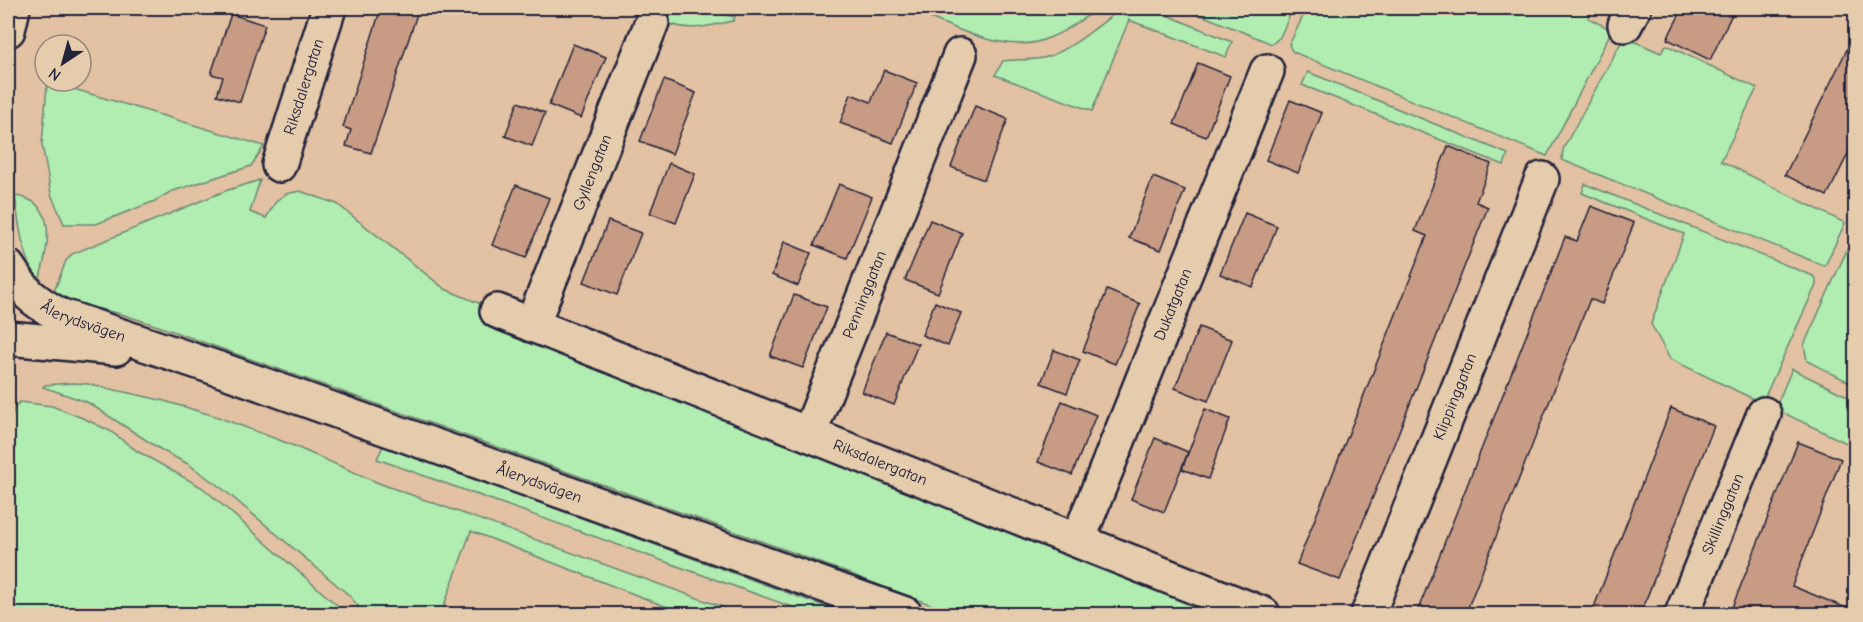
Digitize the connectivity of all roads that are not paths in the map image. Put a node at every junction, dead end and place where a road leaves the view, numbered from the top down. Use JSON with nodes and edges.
{"nodes":[{"id":1,"x":14,"y":8,"type":"edge"},
{"id":2,"x":329,"y":8,"type":"edge"},
{"id":3,"x":652,"y":22,"type":"dead end"},
{"id":4,"x":8,"y":30,"type":"edge"},
{"id":5,"x":960,"y":55,"type":"dead end"},
{"id":6,"x":1267,"y":71,"type":"dead end"},
{"id":7,"x":279,"y":165,"type":"dead end"},
{"id":8,"x":1542,"y":179,"type":"dead end"},
{"id":9,"x":8,"y":267,"type":"edge"},
{"id":10,"x":497,"y":311,"type":"dead end"},
{"id":11,"x":532,"y":325,"type":"junction"},
{"id":12,"x":8,"y":338,"type":"edge"},
{"id":13,"x":175,"y":355,"type":"junction"},
{"id":14,"x":1764,"y":414,"type":"dead end"},
{"id":15,"x":809,"y":434,"type":"junction"},
{"id":16,"x":1078,"y":540,"type":"junction"},
{"id":17,"x":905,"y":615,"type":"edge"},
{"id":18,"x":1263,"y":615,"type":"edge"},
{"id":19,"x":1368,"y":615,"type":"edge"},
{"id":20,"x":1682,"y":615,"type":"edge"}],
"edges":[{"from":1,"to":4,"type":"street"},
{"from":2,"to":7,"type":"street","name":"Riksdalergatan"},
{"from":3,"to":11,"type":"street","name":"Gyllengatan"},
{"from":5,"to":15,"type":"street","name":"Penninggatan"},
{"from":6,"to":16,"type":"street","name":"Dukatgatan"},
{"from":8,"to":19,"type":"street","name":"Klippinggatan"},
{"from":9,"to":13,"type":"street","name":"Ålerydsvägen"},
{"from":10,"to":11,"type":"street","name":"Riksdalergatan"},
{"from":11,"to":15,"type":"street","name":"Riksdalergatan"},
{"from":12,"to":13,"type":"street","name":"Ålerydsvägen"},
{"from":13,"to":17,"type":"street","name":"Ålerydsvägen"},
{"from":14,"to":20,"type":"street","name":"Skillinggatan"},
{"from":15,"to":16,"type":"street","name":"Riksdalergatan"},
{"from":16,"to":18,"type":"street","name":"Riksdalergatan"}]}
